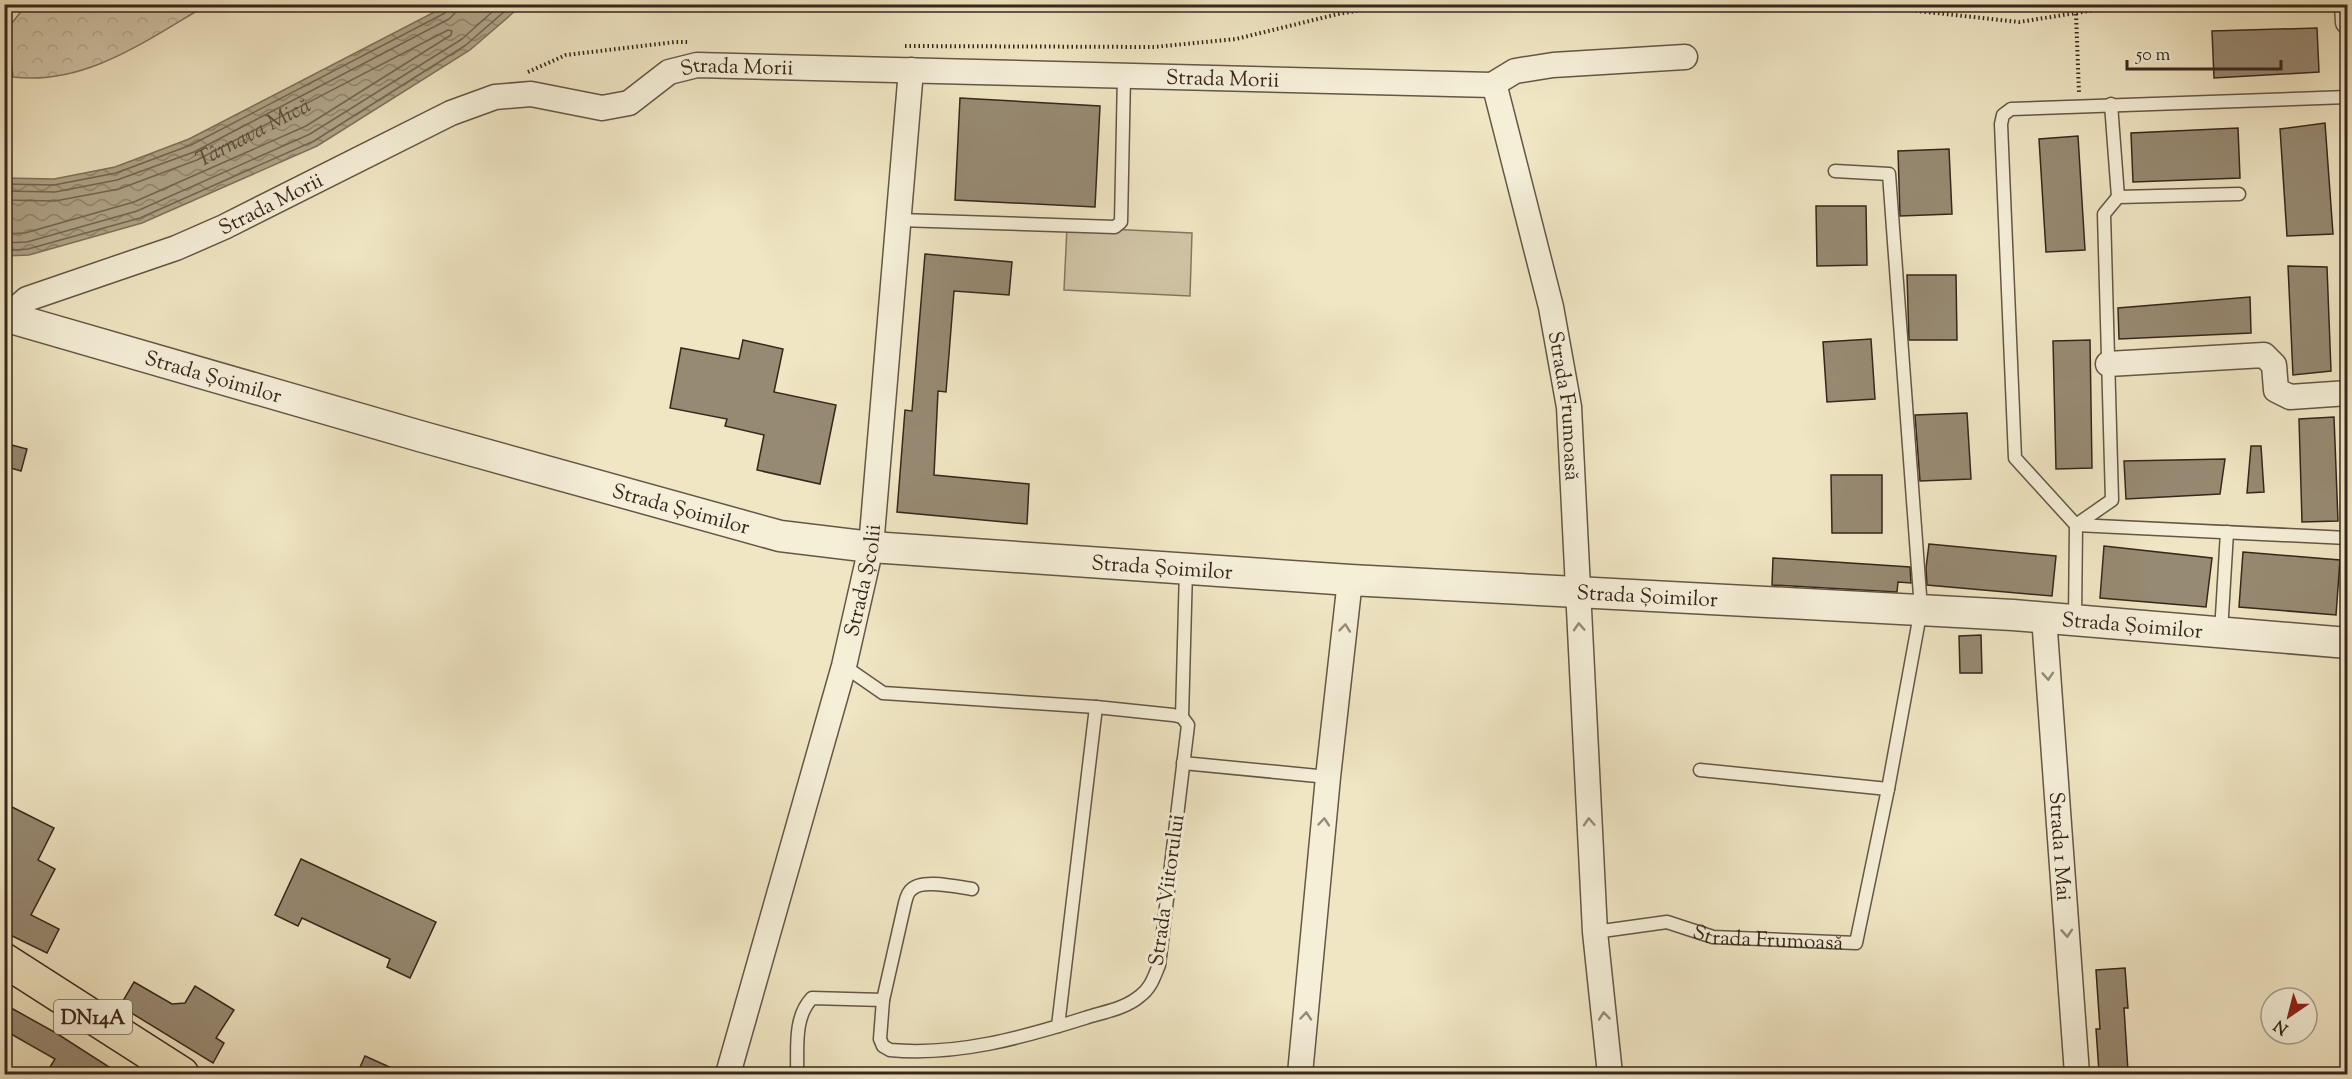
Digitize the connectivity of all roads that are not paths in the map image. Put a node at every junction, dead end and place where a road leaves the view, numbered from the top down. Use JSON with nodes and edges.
{"nodes":[{"id":1,"x":2347,"y":4,"type":"edge"},
{"id":2,"x":2348,"y":22,"type":"edge"},
{"id":3,"x":1684,"y":57,"type":"dead end"},
{"id":4,"x":911,"y":70,"type":"junction"},
{"id":5,"x":1124,"y":75,"type":"junction"},
{"id":6,"x":1492,"y":85,"type":"junction"},
{"id":7,"x":2348,"y":97,"type":"edge"},
{"id":8,"x":2111,"y":104,"type":"junction"},
{"id":9,"x":1835,"y":171,"type":"dead end"},
{"id":10,"x":2239,"y":194,"type":"dead end"},
{"id":11,"x":2118,"y":197,"type":"junction"},
{"id":12,"x":899,"y":220,"type":"junction"},
{"id":13,"x":9,"y":317,"type":"edge"},
{"id":14,"x":2108,"y":364,"type":"junction"},
{"id":15,"x":2348,"y":393,"type":"edge"},
{"id":16,"x":2076,"y":525,"type":"junction"},
{"id":17,"x":2227,"y":532,"type":"junction"},
{"id":18,"x":2348,"y":538,"type":"edge"},
{"id":19,"x":871,"y":547,"type":"junction"},
{"id":20,"x":1186,"y":569,"type":"junction"},
{"id":21,"x":1350,"y":580,"type":"junction"},
{"id":22,"x":1577,"y":594,"type":"junction"},
{"id":23,"x":1921,"y":609,"type":"junction"},
{"id":24,"x":2044,"y":617,"type":"junction"},
{"id":25,"x":2075,"y":619,"type":"junction"},
{"id":26,"x":2221,"y":632,"type":"junction"},
{"id":27,"x":2348,"y":643,"type":"edge"},
{"id":28,"x":844,"y":666,"type":"junction"},
{"id":29,"x":1096,"y":707,"type":"junction"},
{"id":30,"x":1182,"y":717,"type":"junction"},
{"id":31,"x":1183,"y":763,"type":"junction"},
{"id":32,"x":1700,"y":770,"type":"dead end"},
{"id":33,"x":1328,"y":777,"type":"junction"},
{"id":34,"x":1888,"y":789,"type":"junction"},
{"id":35,"x":972,"y":889,"type":"dead end"},
{"id":36,"x":1595,"y":932,"type":"junction"},
{"id":37,"x":4,"y":960,"type":"edge"},
{"id":38,"x":883,"y":1000,"type":"junction"},
{"id":39,"x":1058,"y":1026,"type":"junction"},
{"id":40,"x":182,"y":1074,"type":"edge"},
{"id":41,"x":728,"y":1074,"type":"edge"},
{"id":42,"x":797,"y":1074,"type":"edge"},
{"id":43,"x":1300,"y":1074,"type":"edge"},
{"id":44,"x":1610,"y":1074,"type":"edge"},
{"id":45,"x":2077,"y":1074,"type":"edge"}],
"edges":[{"from":1,"to":2,"type":"street"},
{"from":3,"to":6,"type":"street"},
{"from":4,"to":5,"type":"street","name":"Strada Morii"},
{"from":4,"to":12,"type":"street","name":"Strada Școlii"},
{"from":4,"to":13,"type":"street","name":"Strada Morii"},
{"from":5,"to":6,"type":"street","name":"Strada Morii"},
{"from":5,"to":12,"type":"lane"},
{"from":6,"to":22,"type":"street","name":"Strada Frumoasă"},
{"from":7,"to":8,"type":"lane"},
{"from":8,"to":11,"type":"lane"},
{"from":8,"to":16,"type":"lane"},
{"from":9,"to":23,"type":"lane","name":"Strada Frumoasă"},
{"from":10,"to":11,"type":"lane"},
{"from":11,"to":14,"type":"lane"},
{"from":12,"to":19,"type":"street","name":"Strada Școlii"},
{"from":13,"to":19,"type":"street","name":"Strada Șoimilor"},
{"from":14,"to":15,"type":"street"},
{"from":14,"to":16,"type":"lane"},
{"from":16,"to":17,"type":"lane"},
{"from":16,"to":25,"type":"lane"},
{"from":17,"to":18,"type":"lane"},
{"from":17,"to":26,"type":"lane"},
{"from":19,"to":20,"type":"street","name":"Strada Șoimilor"},
{"from":19,"to":28,"type":"street","name":"Strada Școlii"},
{"from":20,"to":21,"type":"street","name":"Strada Șoimilor"},
{"from":20,"to":30,"type":"lane","name":"Strada Viitorului"},
{"from":21,"to":22,"type":"street","name":"Strada Șoimilor"},
{"from":33,"to":21,"type":"street","one_way":true},
{"from":22,"to":23,"type":"street","name":"Strada Șoimilor"},
{"from":36,"to":22,"type":"street","name":"Strada Frumoasă","one_way":true},
{"from":23,"to":24,"type":"street","name":"Strada Șoimilor"},
{"from":23,"to":34,"type":"lane","name":"Strada Frumoasă"},
{"from":24,"to":25,"type":"street","name":"Strada Șoimilor"},
{"from":24,"to":45,"type":"street","name":"Strada 1 Mai","one_way":true},
{"from":25,"to":26,"type":"street","name":"Strada Șoimilor"},
{"from":26,"to":27,"type":"street","name":"Strada Șoimilor"},
{"from":28,"to":29,"type":"lane"},
{"from":28,"to":41,"type":"street","name":"Strada Școlii"},
{"from":29,"to":30,"type":"lane"},
{"from":29,"to":39,"type":"lane"},
{"from":30,"to":31,"type":"lane","name":"Strada Viitorului"},
{"from":31,"to":33,"type":"lane"},
{"from":31,"to":39,"type":"lane","name":"Strada Viitorului"},
{"from":32,"to":34,"type":"lane"},
{"from":43,"to":33,"type":"street","one_way":true},
{"from":34,"to":36,"type":"lane","name":"Strada Frumoasă"},
{"from":35,"to":38,"type":"lane","name":"Strada Viitorului"},
{"from":44,"to":36,"type":"street","name":"Strada Frumoasă","one_way":true},
{"from":37,"to":40,"type":"main road","number":"DN14A"},
{"from":38,"to":39,"type":"lane","name":"Strada Viitorului"},
{"from":38,"to":42,"type":"lane"}]}
